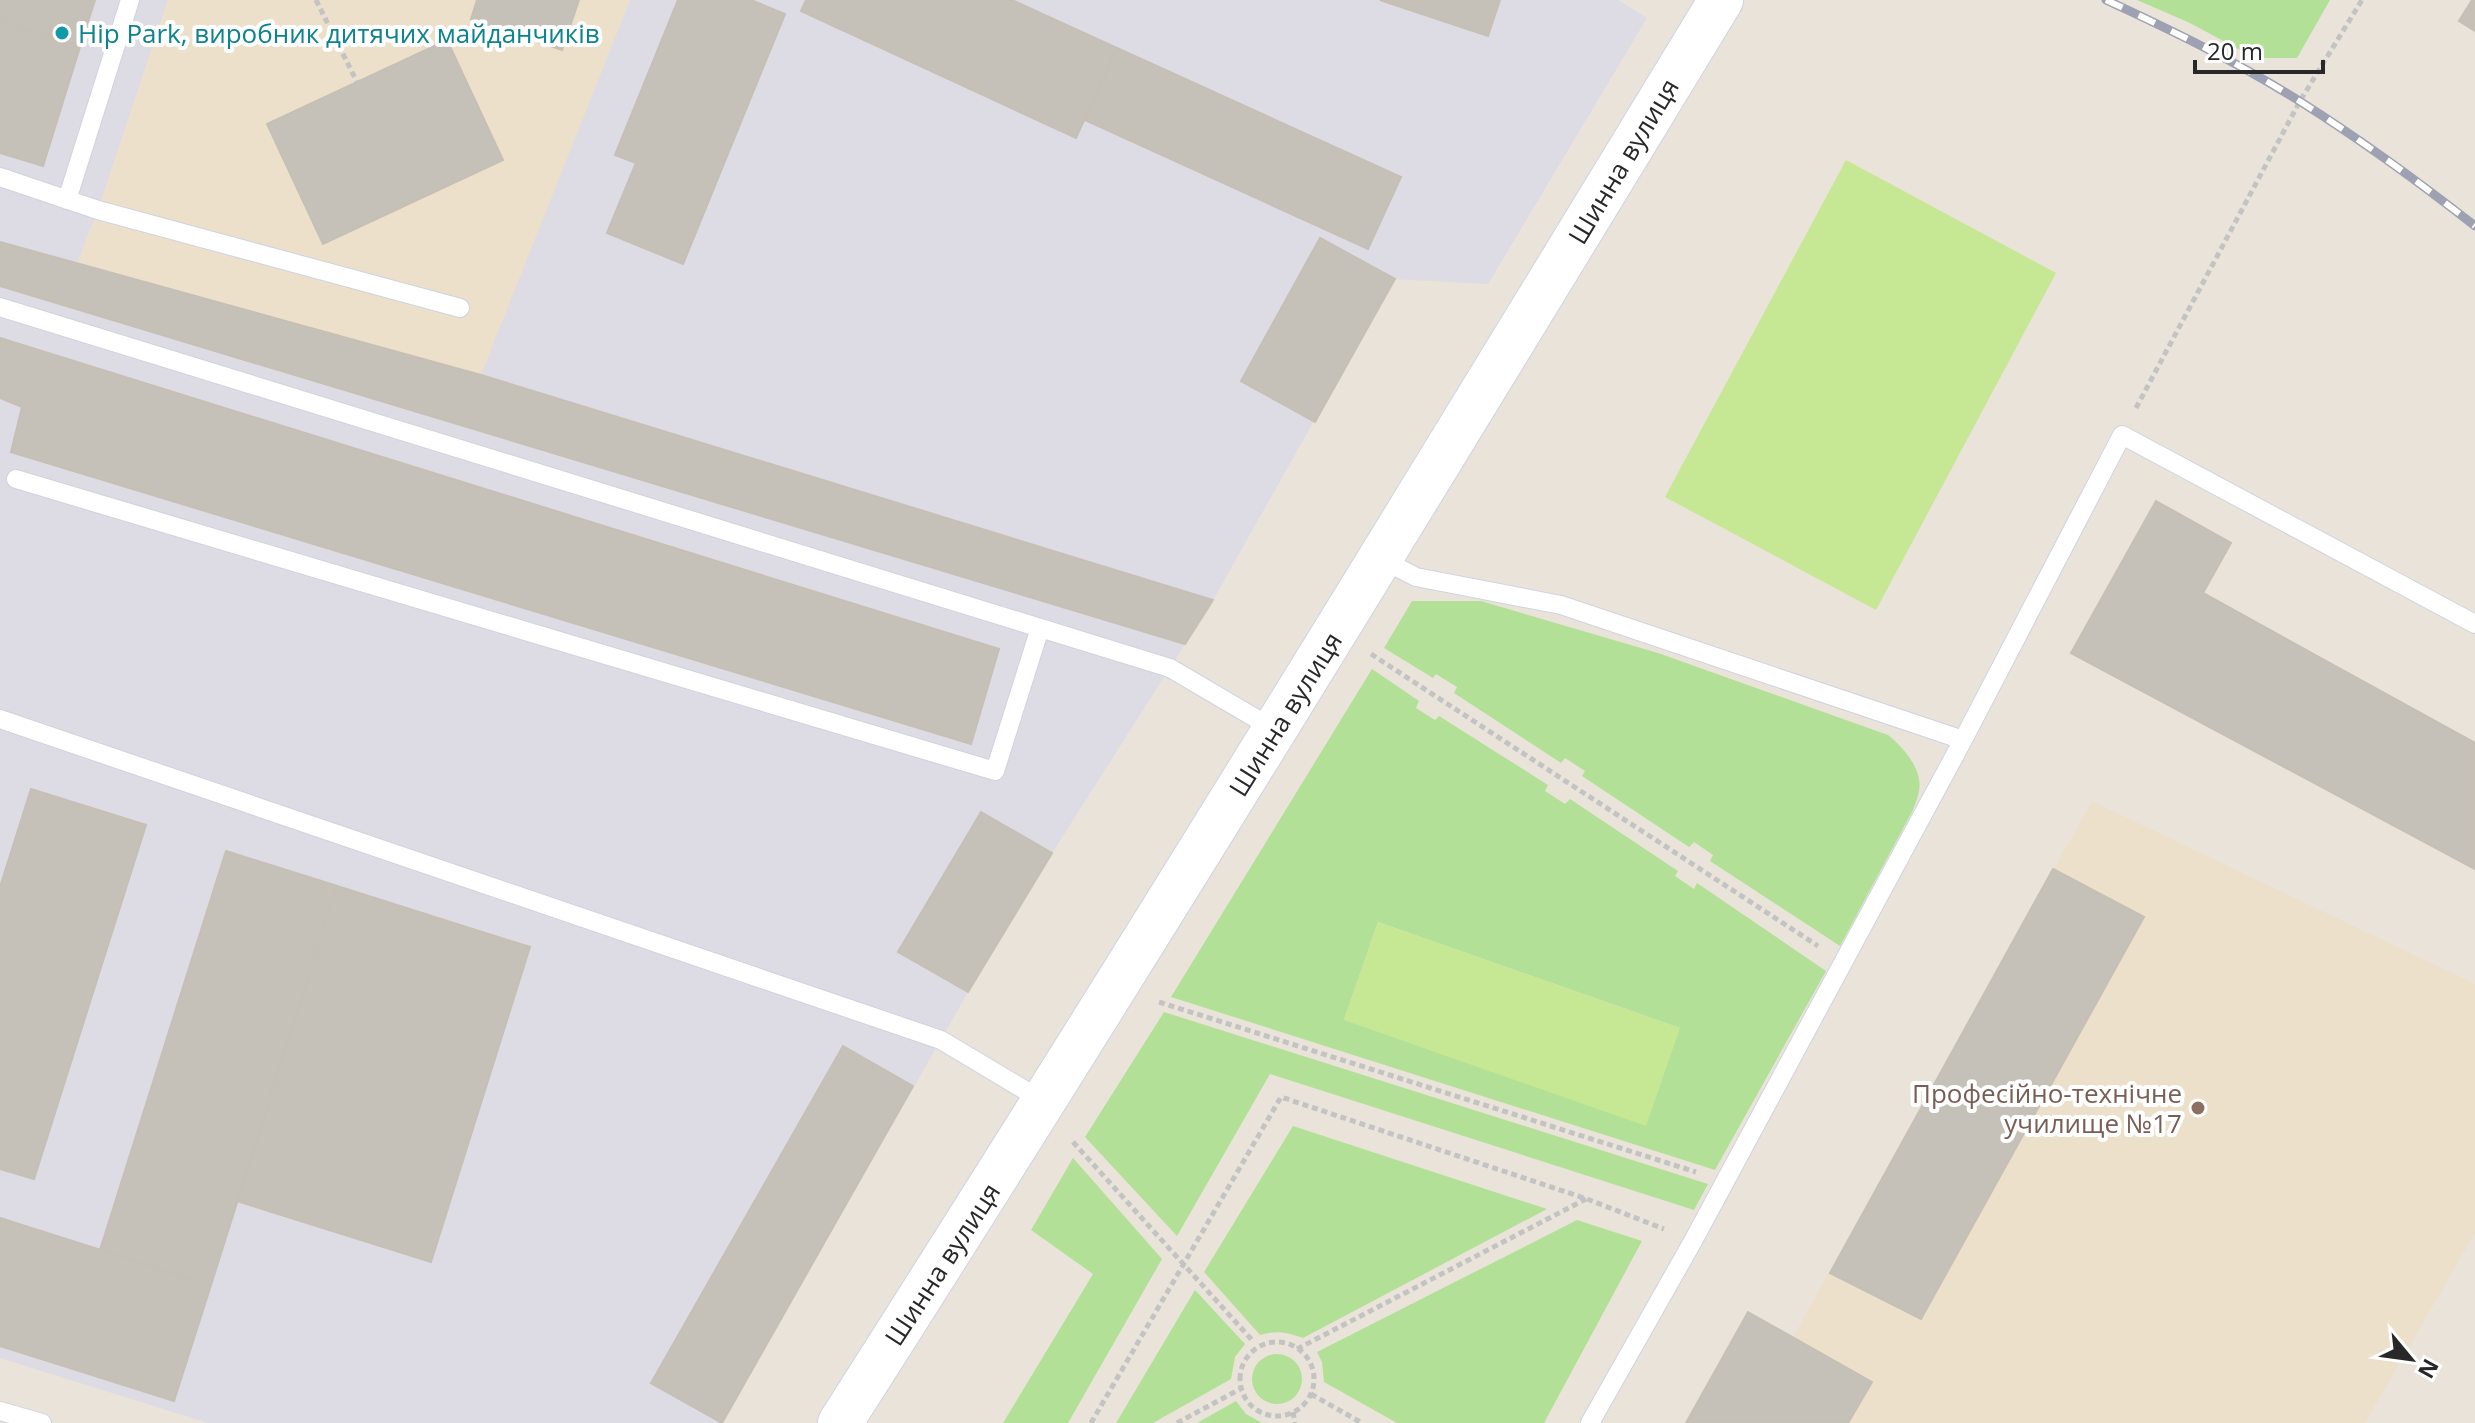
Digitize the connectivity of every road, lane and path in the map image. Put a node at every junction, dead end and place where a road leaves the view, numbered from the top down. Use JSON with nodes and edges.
{"nodes":[{"id":1,"x":130,"y":0,"type":"edge"},
{"id":2,"x":316,"y":0,"type":"edge"},
{"id":3,"x":1721,"y":0,"type":"edge"},
{"id":4,"x":2362,"y":0,"type":"edge"},
{"id":5,"x":357,"y":82,"type":"dead end"},
{"id":6,"x":0,"y":177,"type":"edge"},
{"id":7,"x":67,"y":200,"type":"junction"},
{"id":8,"x":0,"y":307,"type":"edge"},
{"id":9,"x":460,"y":308,"type":"dead end"},
{"id":10,"x":2122,"y":435,"type":"junction"},
{"id":11,"x":16,"y":479,"type":"dead end"},
{"id":12,"x":1381,"y":559,"type":"junction"},
{"id":13,"x":2475,"y":624,"type":"edge"},
{"id":14,"x":1040,"y":628,"type":"junction"},
{"id":15,"x":1369,"y":654,"type":"dead end"},
{"id":16,"x":0,"y":719,"type":"edge"},
{"id":17,"x":1276,"y":730,"type":"junction"},
{"id":18,"x":1963,"y":740,"type":"junction"},
{"id":19,"x":1842,"y":962,"type":"junction"},
{"id":20,"x":1159,"y":1002,"type":"dead end"},
{"id":21,"x":1045,"y":1102,"type":"junction"},
{"id":22,"x":1073,"y":1142,"type":"dead end"},
{"id":23,"x":1723,"y":1181,"type":"junction"},
{"id":24,"x":1587,"y":1199,"type":"junction"},
{"id":25,"x":1693,"y":1241,"type":"junction"},
{"id":26,"x":1184,"y":1265,"type":"junction"},
{"id":27,"x":1252,"y":1340,"type":"dead end"},
{"id":28,"x":1297,"y":1349,"type":"junction"},
{"id":29,"x":1242,"y":1388,"type":"junction"},
{"id":30,"x":1311,"y":1394,"type":"junction"},
{"id":31,"x":0,"y":1411,"type":"edge"},
{"id":32,"x":1293,"y":1412,"type":"junction"},
{"id":33,"x":42,"y":1423,"type":"edge"},
{"id":34,"x":840,"y":1423,"type":"edge"},
{"id":35,"x":1091,"y":1423,"type":"edge"},
{"id":36,"x":1177,"y":1423,"type":"edge"},
{"id":37,"x":1295,"y":1423,"type":"edge"},
{"id":38,"x":1362,"y":1423,"type":"edge"},
{"id":39,"x":1590,"y":1423,"type":"edge"}],
"edges":[{"from":1,"to":7,"type":"lane"},
{"from":2,"to":5,"type":"path"},
{"from":3,"to":12,"type":"street","name":"Шинна вулиця"},
{"from":4,"to":10,"type":"path"},
{"from":6,"to":7,"type":"lane"},
{"from":7,"to":9,"type":"lane"},
{"from":8,"to":14,"type":"lane"},
{"from":10,"to":13,"type":"lane"},
{"from":10,"to":18,"type":"lane"},
{"from":11,"to":14,"type":"lane"},
{"from":12,"to":17,"type":"street","name":"Шинна вулиця"},
{"from":12,"to":18,"type":"lane"},
{"from":14,"to":17,"type":"lane"},
{"from":15,"to":19,"type":"path"},
{"from":16,"to":21,"type":"lane"},
{"from":17,"to":21,"type":"street","name":"Шинна вулиця"},
{"from":18,"to":19,"type":"lane"},
{"from":19,"to":23,"type":"lane"},
{"from":20,"to":23,"type":"path"},
{"from":21,"to":34,"type":"street","name":"Шинна вулиця"},
{"from":22,"to":26,"type":"path"},
{"from":23,"to":25,"type":"lane"},
{"from":24,"to":25,"type":"path"},
{"from":24,"to":26,"type":"path"},
{"from":24,"to":28,"type":"path"},
{"from":25,"to":39,"type":"lane"},
{"from":26,"to":27,"type":"path"},
{"from":26,"to":35,"type":"path"},
{"from":28,"to":29,"type":"path"},
{"from":28,"to":30,"type":"path"},
{"from":29,"to":32,"type":"path"},
{"from":29,"to":36,"type":"path"},
{"from":30,"to":32,"type":"path"},
{"from":30,"to":38,"type":"path"},
{"from":31,"to":33,"type":"lane"},
{"from":32,"to":37,"type":"path"}]}
